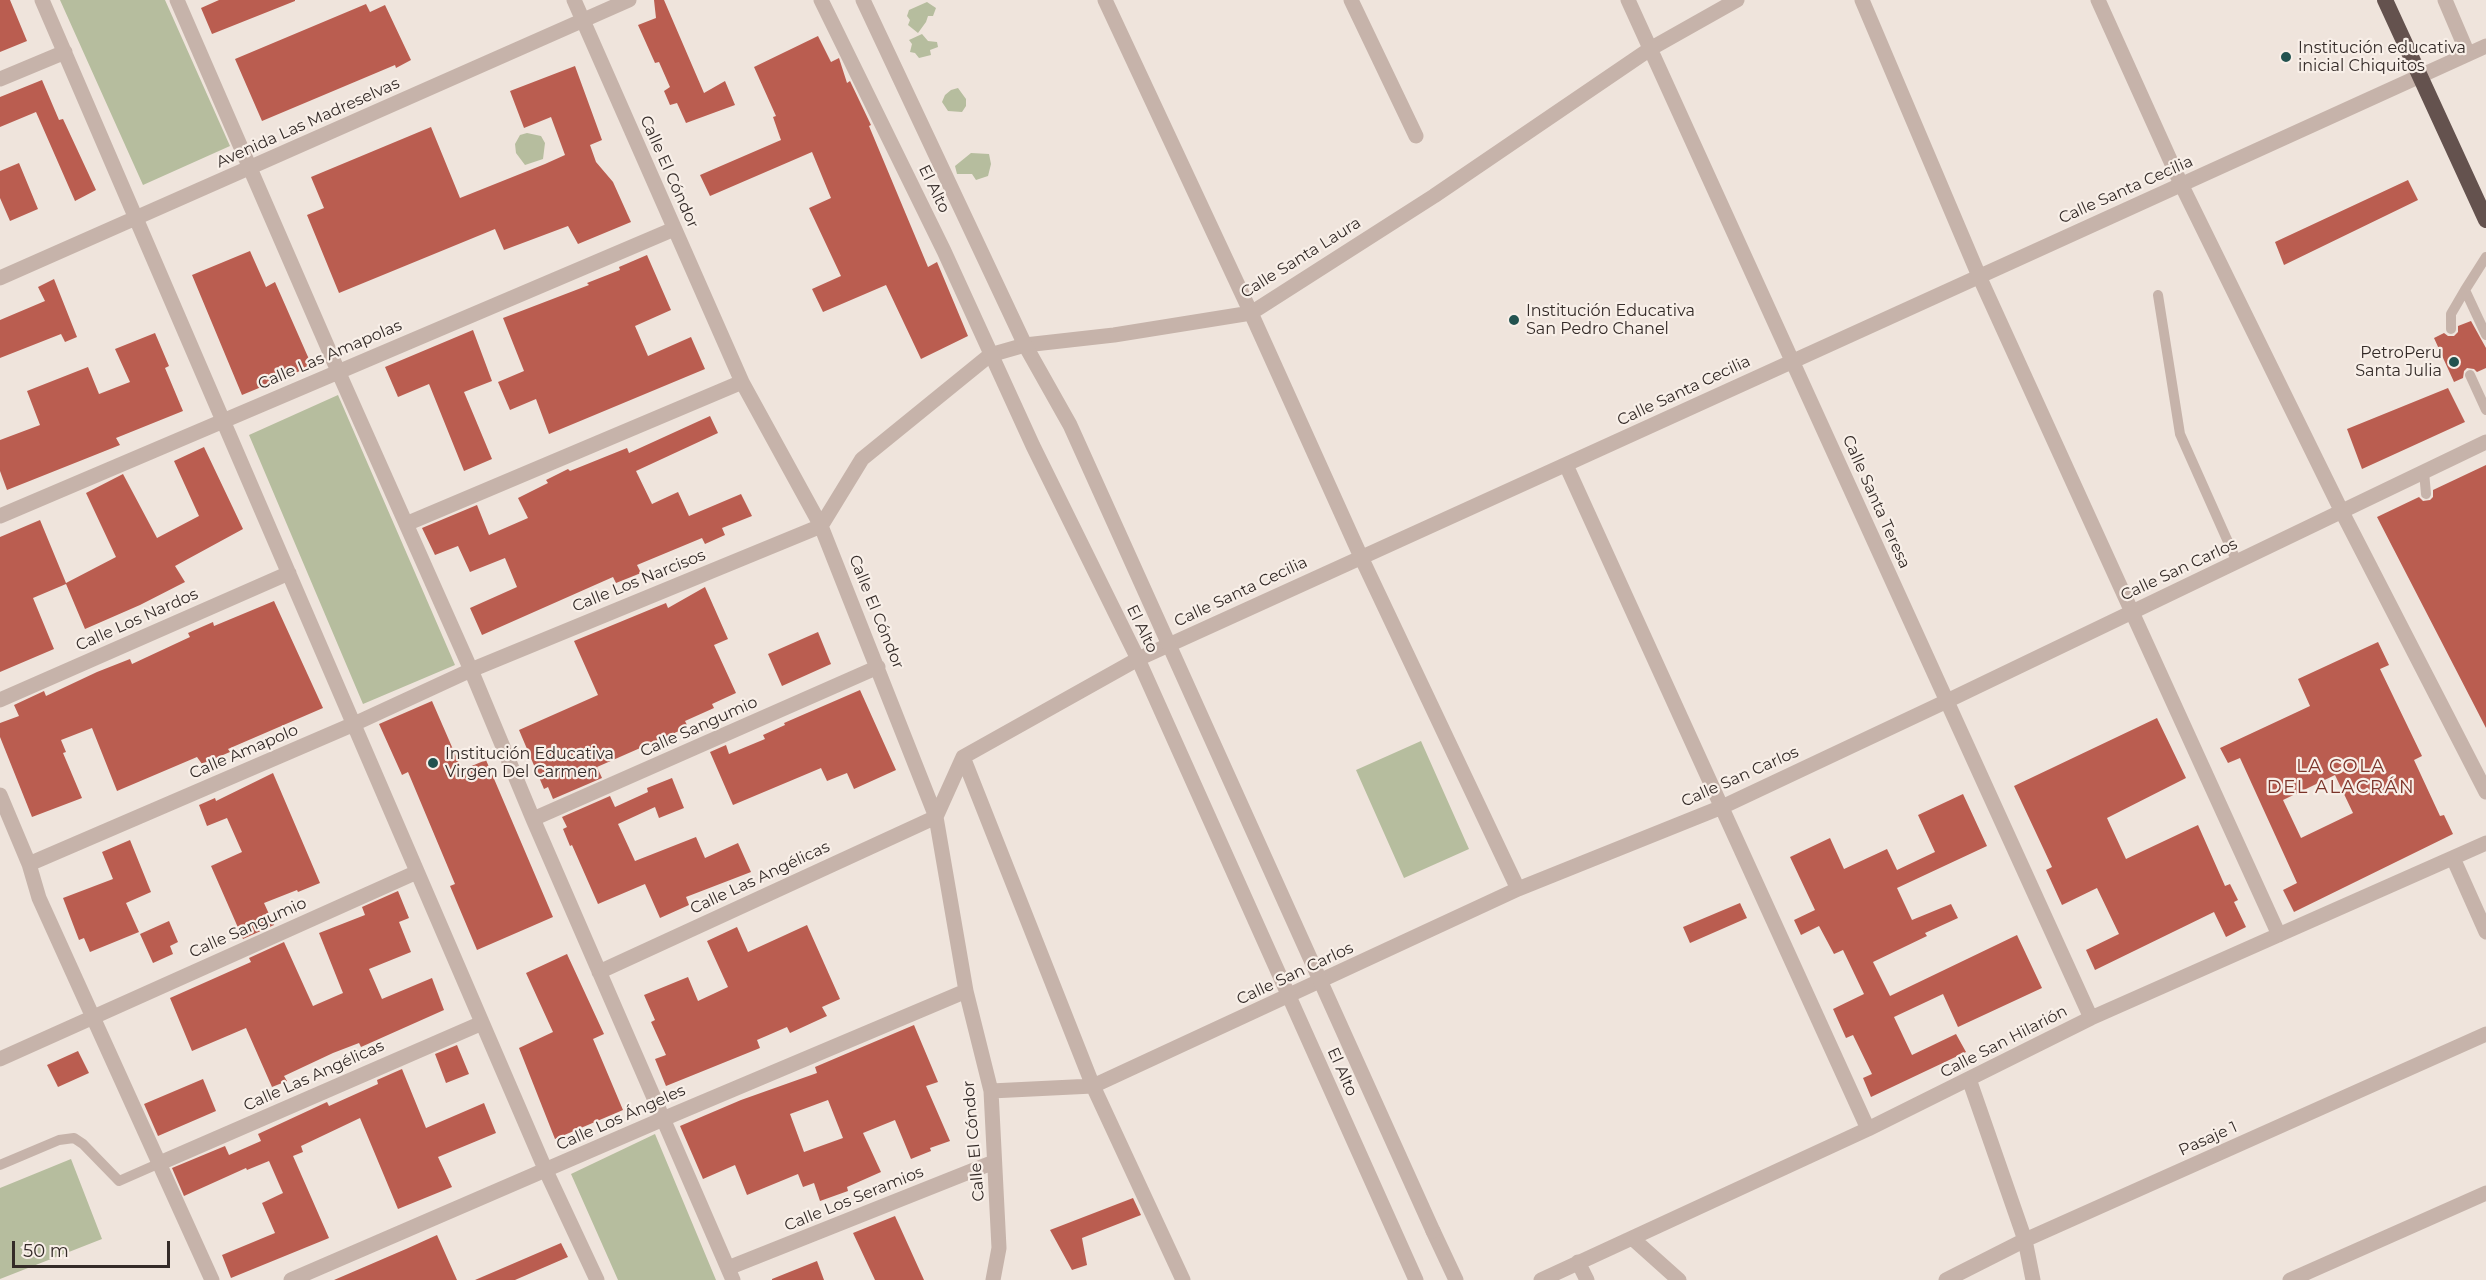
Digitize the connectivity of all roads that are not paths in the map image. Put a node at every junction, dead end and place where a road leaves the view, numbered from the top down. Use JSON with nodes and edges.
{"nodes":[{"id":1,"x":42,"y":0,"type":"edge"},
{"id":2,"x":574,"y":0,"type":"edge"},
{"id":3,"x":629,"y":0,"type":"edge"},
{"id":4,"x":821,"y":0,"type":"edge"},
{"id":5,"x":863,"y":0,"type":"edge"},
{"id":6,"x":1106,"y":0,"type":"edge"},
{"id":7,"x":1351,"y":0,"type":"edge"},
{"id":8,"x":1628,"y":0,"type":"edge"},
{"id":9,"x":1737,"y":0,"type":"edge"},
{"id":10,"x":1862,"y":0,"type":"edge"},
{"id":11,"x":2097,"y":0,"type":"edge"},
{"id":12,"x":2385,"y":0,"type":"edge"},
{"id":13,"x":2445,"y":0,"type":"edge"},
{"id":14,"x":179,"y":1,"type":"edge"},
{"id":15,"x":583,"y":20,"type":"junction"},
{"id":16,"x":2486,"y":46,"type":"edge"},
{"id":17,"x":1650,"y":49,"type":"junction"},
{"id":18,"x":65,"y":52,"type":"junction"},
{"id":19,"x":2468,"y":54,"type":"junction"},
{"id":20,"x":2420,"y":76,"type":"junction"},
{"id":21,"x":0,"y":80,"type":"edge"},
{"id":22,"x":1416,"y":136,"type":"dead end"},
{"id":23,"x":252,"y":168,"type":"junction"},
{"id":24,"x":2181,"y":184,"type":"junction"},
{"id":25,"x":136,"y":219,"type":"junction"},
{"id":26,"x":2486,"y":220,"type":"edge"},
{"id":27,"x":674,"y":229,"type":"junction"},
{"id":28,"x":2486,"y":256,"type":"edge"},
{"id":29,"x":1979,"y":276,"type":"junction"},
{"id":30,"x":0,"y":278,"type":"edge"},
{"id":31,"x":2465,"y":290,"type":"junction"},
{"id":32,"x":2158,"y":295,"type":"dead end"},
{"id":33,"x":1251,"y":313,"type":"junction"},
{"id":34,"x":2451,"y":329,"type":"dead end"},
{"id":35,"x":2486,"y":335,"type":"edge"},
{"id":36,"x":1025,"y":345,"type":"junction"},
{"id":37,"x":990,"y":355,"type":"junction"},
{"id":38,"x":1792,"y":361,"type":"junction"},
{"id":39,"x":338,"y":371,"type":"junction"},
{"id":40,"x":2470,"y":375,"type":"dead end"},
{"id":41,"x":742,"y":382,"type":"junction"},
{"id":42,"x":2485,"y":405,"type":"edge"},
{"id":43,"x":223,"y":420,"type":"junction"},
{"id":44,"x":2486,"y":442,"type":"edge"},
{"id":45,"x":1566,"y":465,"type":"junction"},
{"id":46,"x":2424,"y":472,"type":"junction"},
{"id":47,"x":2426,"y":494,"type":"dead end"},
{"id":48,"x":2342,"y":512,"type":"junction"},
{"id":49,"x":0,"y":516,"type":"edge"},
{"id":50,"x":406,"y":524,"type":"junction"},
{"id":51,"x":821,"y":526,"type":"junction"},
{"id":52,"x":1361,"y":557,"type":"junction"},
{"id":53,"x":2237,"y":562,"type":"junction"},
{"id":54,"x":289,"y":573,"type":"junction"},
{"id":55,"x":2132,"y":612,"type":"junction"},
{"id":56,"x":1169,"y":645,"type":"junction"},
{"id":57,"x":1138,"y":660,"type":"junction"},
{"id":58,"x":879,"y":667,"type":"junction"},
{"id":59,"x":471,"y":670,"type":"junction"},
{"id":60,"x":0,"y":700,"type":"edge"},
{"id":61,"x":1947,"y":701,"type":"junction"},
{"id":62,"x":354,"y":724,"type":"junction"},
{"id":63,"x":963,"y":757,"type":"junction"},
{"id":64,"x":2486,"y":792,"type":"edge"},
{"id":65,"x":0,"y":795,"type":"edge"},
{"id":66,"x":1722,"y":807,"type":"junction"},
{"id":67,"x":936,"y":817,"type":"junction"},
{"id":68,"x":533,"y":819,"type":"junction"},
{"id":69,"x":2486,"y":843,"type":"edge"},
{"id":70,"x":2453,"y":858,"type":"junction"},
{"id":71,"x":29,"y":864,"type":"junction"},
{"id":72,"x":417,"y":872,"type":"junction"},
{"id":73,"x":1518,"y":889,"type":"junction"},
{"id":74,"x":2486,"y":932,"type":"edge"},
{"id":75,"x":2279,"y":935,"type":"junction"},
{"id":76,"x":599,"y":972,"type":"junction"},
{"id":77,"x":1321,"y":982,"type":"junction"},
{"id":78,"x":966,"y":991,"type":"junction"},
{"id":79,"x":1288,"y":997,"type":"junction"},
{"id":80,"x":93,"y":1017,"type":"junction"},
{"id":81,"x":2091,"y":1018,"type":"junction"},
{"id":82,"x":482,"y":1023,"type":"junction"},
{"id":83,"x":2486,"y":1034,"type":"edge"},
{"id":84,"x":0,"y":1059,"type":"edge"},
{"id":85,"x":1969,"y":1079,"type":"junction"},
{"id":86,"x":1093,"y":1086,"type":"junction"},
{"id":87,"x":992,"y":1091,"type":"junction"},
{"id":88,"x":663,"y":1119,"type":"junction"},
{"id":89,"x":1868,"y":1129,"type":"junction"},
{"id":90,"x":994,"y":1162,"type":"junction"},
{"id":91,"x":160,"y":1163,"type":"junction"},
{"id":92,"x":0,"y":1166,"type":"edge"},
{"id":93,"x":546,"y":1171,"type":"junction"},
{"id":94,"x":2486,"y":1193,"type":"edge"},
{"id":95,"x":1632,"y":1238,"type":"junction"},
{"id":96,"x":2025,"y":1239,"type":"junction"},
{"id":97,"x":1578,"y":1262,"type":"junction"},
{"id":98,"x":730,"y":1274,"type":"edge"},
{"id":99,"x":212,"y":1280,"type":"edge"},
{"id":100,"x":291,"y":1280,"type":"edge"},
{"id":101,"x":597,"y":1280,"type":"edge"},
{"id":102,"x":993,"y":1280,"type":"edge"},
{"id":103,"x":1183,"y":1280,"type":"edge"},
{"id":104,"x":1416,"y":1280,"type":"edge"},
{"id":105,"x":1455,"y":1280,"type":"edge"},
{"id":106,"x":1541,"y":1280,"type":"edge"},
{"id":107,"x":1587,"y":1280,"type":"edge"},
{"id":108,"x":1679,"y":1280,"type":"edge"},
{"id":109,"x":1946,"y":1280,"type":"edge"},
{"id":110,"x":2033,"y":1280,"type":"edge"},
{"id":111,"x":2290,"y":1280,"type":"edge"}],
"edges":[{"from":1,"to":18,"type":"street"},
{"from":2,"to":15,"type":"street","name":"Calle El Cóndor"},
{"from":3,"to":15,"type":"street","name":"Avenida Las Madreselvas"},
{"from":4,"to":37,"type":"street","name":"El Alto"},
{"from":5,"to":36,"type":"street","name":"El Alto"},
{"from":6,"to":33,"type":"street"},
{"from":7,"to":22,"type":"street"},
{"from":8,"to":17,"type":"street","name":"Calle Santa Teresa"},
{"from":9,"to":17,"type":"street","name":"Calle Santa Laura"},
{"from":10,"to":29,"type":"street"},
{"from":11,"to":24,"type":"street"},
{"from":12,"to":20,"type":"highway"},
{"from":13,"to":19,"type":"street"},
{"from":14,"to":23,"type":"street"},
{"from":15,"to":23,"type":"street","name":"Avenida Las Madreselvas"},
{"from":15,"to":27,"type":"street","name":"Calle El Cóndor"},
{"from":16,"to":19,"type":"street","name":"Calle Santa Cecilia"},
{"from":17,"to":33,"type":"street","name":"Calle Santa Laura"},
{"from":17,"to":38,"type":"street","name":"Calle Santa Teresa"},
{"from":18,"to":21,"type":"street"},
{"from":18,"to":25,"type":"street"},
{"from":19,"to":20,"type":"street","name":"Calle Santa Cecilia"},
{"from":20,"to":24,"type":"street","name":"Calle Santa Cecilia"},
{"from":20,"to":26,"type":"highway"},
{"from":23,"to":25,"type":"street","name":"Avenida Las Madreselvas"},
{"from":23,"to":39,"type":"street"},
{"from":24,"to":29,"type":"street","name":"Calle Santa Cecilia"},
{"from":24,"to":48,"type":"street"},
{"from":25,"to":30,"type":"street","name":"Avenida Las Madreselvas"},
{"from":25,"to":43,"type":"street"},
{"from":27,"to":39,"type":"street","name":"Calle Las Amapolas"},
{"from":27,"to":41,"type":"street","name":"Calle El Cóndor"},
{"from":28,"to":31,"type":"lane"},
{"from":29,"to":38,"type":"street","name":"Calle Santa Cecilia"},
{"from":29,"to":55,"type":"street"},
{"from":31,"to":34,"type":"lane"},
{"from":31,"to":35,"type":"lane"},
{"from":32,"to":53,"type":"lane"},
{"from":33,"to":36,"type":"street","name":"Calle Santa Laura"},
{"from":33,"to":52,"type":"street"},
{"from":36,"to":37,"type":"street","name":"Calle Santa Laura"},
{"from":36,"to":56,"type":"street","name":"El Alto"},
{"from":37,"to":51,"type":"street","name":"Calle Santa Laura"},
{"from":37,"to":57,"type":"street","name":"El Alto"},
{"from":38,"to":45,"type":"street","name":"Calle Santa Cecilia"},
{"from":38,"to":61,"type":"street","name":"Calle Santa Teresa"},
{"from":39,"to":43,"type":"street","name":"Calle Las Amapolas"},
{"from":39,"to":50,"type":"street"},
{"from":40,"to":42,"type":"lane"},
{"from":41,"to":50,"type":"street"},
{"from":41,"to":51,"type":"street","name":"Calle El Cóndor"},
{"from":43,"to":49,"type":"street","name":"Calle Las Amapolas"},
{"from":43,"to":54,"type":"street"},
{"from":44,"to":46,"type":"street","name":"Calle San Carlos"},
{"from":45,"to":52,"type":"street","name":"Calle Santa Cecilia"},
{"from":45,"to":66,"type":"street"},
{"from":46,"to":47,"type":"lane"},
{"from":46,"to":48,"type":"street","name":"Calle San Carlos"},
{"from":48,"to":53,"type":"street","name":"Calle San Carlos"},
{"from":48,"to":64,"type":"street"},
{"from":50,"to":59,"type":"street"},
{"from":51,"to":58,"type":"street","name":"Calle El Cóndor"},
{"from":51,"to":59,"type":"street","name":"Calle Los Narcisos"},
{"from":52,"to":56,"type":"street","name":"Calle Santa Cecilia"},
{"from":52,"to":73,"type":"street"},
{"from":53,"to":55,"type":"street","name":"Calle San Carlos"},
{"from":54,"to":60,"type":"street","name":"Calle Los Nardos"},
{"from":54,"to":62,"type":"street"},
{"from":55,"to":61,"type":"street","name":"Calle San Carlos"},
{"from":55,"to":75,"type":"street"},
{"from":56,"to":57,"type":"street","name":"Calle Santa Cecilia"},
{"from":56,"to":77,"type":"street","name":"El Alto"},
{"from":57,"to":63,"type":"street","name":"Calle Santa Cecilia"},
{"from":57,"to":79,"type":"street","name":"El Alto"},
{"from":58,"to":67,"type":"street","name":"Calle El Cóndor"},
{"from":58,"to":68,"type":"street","name":"Calle Sangumio"},
{"from":59,"to":62,"type":"street","name":"Calle Amapolo"},
{"from":59,"to":68,"type":"street"},
{"from":61,"to":66,"type":"street","name":"Calle San Carlos"},
{"from":61,"to":81,"type":"street","name":"Calle Santa Teresa"},
{"from":62,"to":71,"type":"street","name":"Calle Amapolo"},
{"from":62,"to":72,"type":"street"},
{"from":63,"to":67,"type":"street"},
{"from":63,"to":86,"type":"street"},
{"from":65,"to":71,"type":"street"},
{"from":66,"to":73,"type":"street","name":"Calle San Carlos"},
{"from":66,"to":89,"type":"street"},
{"from":67,"to":76,"type":"street","name":"Calle Las Angélicas"},
{"from":67,"to":78,"type":"street","name":"Calle El Cóndor"},
{"from":68,"to":76,"type":"street"},
{"from":69,"to":70,"type":"street","name":"Calle San Hilarión"},
{"from":70,"to":74,"type":"street"},
{"from":70,"to":75,"type":"street","name":"Calle San Hilarión"},
{"from":71,"to":80,"type":"street"},
{"from":72,"to":80,"type":"street","name":"Calle Sangumio"},
{"from":72,"to":82,"type":"street"},
{"from":73,"to":77,"type":"street","name":"Calle San Carlos"},
{"from":75,"to":81,"type":"street","name":"Calle San Hilarión"},
{"from":76,"to":88,"type":"street"},
{"from":77,"to":79,"type":"street","name":"Calle San Carlos"},
{"from":77,"to":105,"type":"street","name":"El Alto"},
{"from":78,"to":87,"type":"street","name":"Calle El Cóndor"},
{"from":78,"to":88,"type":"street","name":"Calle Los Ángeles"},
{"from":79,"to":86,"type":"street","name":"Calle San Carlos"},
{"from":79,"to":104,"type":"street","name":"El Alto"},
{"from":80,"to":84,"type":"street","name":"Calle Sangumio"},
{"from":80,"to":91,"type":"street"},
{"from":81,"to":85,"type":"street","name":"Calle San Hilarión"},
{"from":82,"to":91,"type":"street","name":"Calle Las Angélicas"},
{"from":82,"to":93,"type":"street"},
{"from":83,"to":96,"type":"street","name":"Pasaje 1"},
{"from":85,"to":89,"type":"street","name":"Calle San Hilarión"},
{"from":85,"to":96,"type":"street"},
{"from":86,"to":87,"type":"street","name":"Calle San Carlos"},
{"from":86,"to":103,"type":"street"},
{"from":87,"to":90,"type":"street","name":"Calle El Cóndor"},
{"from":88,"to":93,"type":"street","name":"Calle Los Ángeles"},
{"from":88,"to":98,"type":"street"},
{"from":89,"to":95,"type":"street","name":"Calle San Hilarión"},
{"from":90,"to":98,"type":"street","name":"Calle Los Seramios"},
{"from":90,"to":102,"type":"street","name":"Calle El Cóndor"},
{"from":91,"to":92,"type":"lane"},
{"from":91,"to":99,"type":"street"},
{"from":93,"to":100,"type":"street","name":"Calle Los Ángeles"},
{"from":93,"to":101,"type":"street"},
{"from":94,"to":111,"type":"street"},
{"from":95,"to":97,"type":"street","name":"Calle San Hilarión"},
{"from":95,"to":108,"type":"street"},
{"from":96,"to":109,"type":"street","name":"Pasaje 1"},
{"from":96,"to":110,"type":"street"},
{"from":97,"to":106,"type":"street","name":"Calle San Hilarión"},
{"from":97,"to":107,"type":"street"}]}
